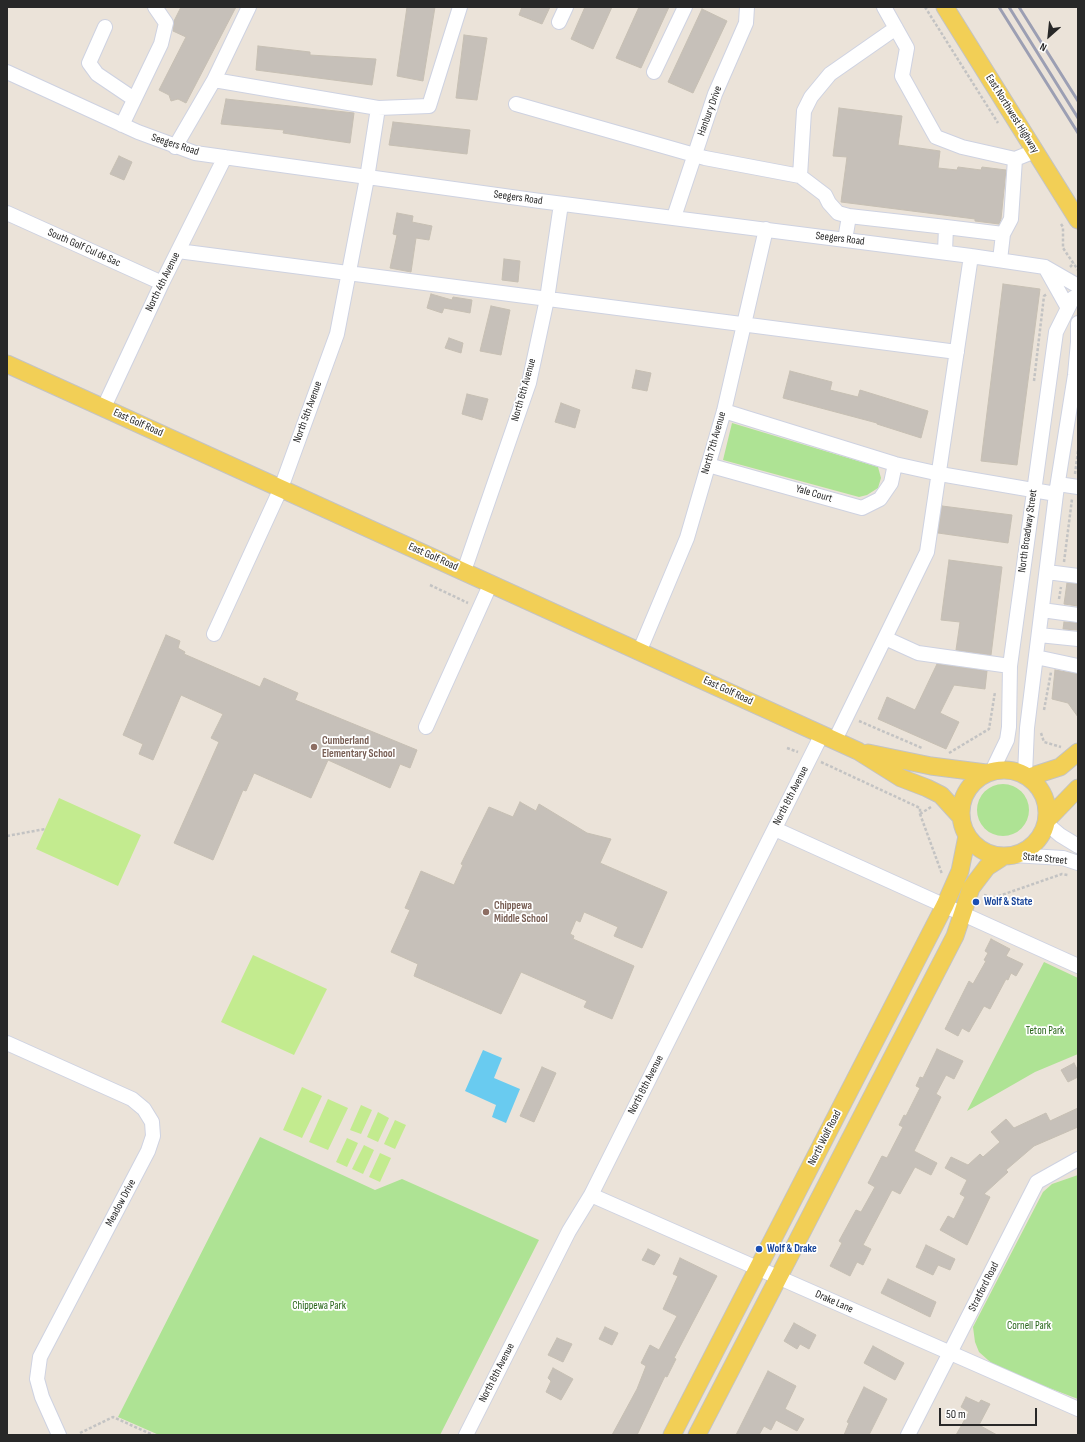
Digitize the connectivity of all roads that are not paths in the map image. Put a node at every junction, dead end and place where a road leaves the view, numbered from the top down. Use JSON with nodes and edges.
{"nodes":[{"id":1,"x":155,"y":7,"type":"edge"},
{"id":2,"x":249,"y":7,"type":"edge"},
{"id":3,"x":460,"y":7,"type":"edge"},
{"id":4,"x":566,"y":7,"type":"edge"},
{"id":5,"x":684,"y":7,"type":"edge"},
{"id":6,"x":747,"y":7,"type":"edge"},
{"id":7,"x":884,"y":7,"type":"edge"},
{"id":8,"x":945,"y":7,"type":"edge"},
{"id":9,"x":559,"y":22,"type":"dead end"},
{"id":10,"x":105,"y":27,"type":"dead end"},
{"id":11,"x":896,"y":28,"type":"junction"},
{"id":12,"x":7,"y":72,"type":"edge"},
{"id":13,"x":654,"y":72,"type":"dead end"},
{"id":14,"x":214,"y":80,"type":"junction"},
{"id":15,"x":134,"y":99,"type":"junction"},
{"id":16,"x":516,"y":104,"type":"dead end"},
{"id":17,"x":378,"y":108,"type":"junction"},
{"id":18,"x":122,"y":125,"type":"junction"},
{"id":19,"x":175,"y":147,"type":"junction"},
{"id":20,"x":1035,"y":151,"type":"junction"},
{"id":21,"x":694,"y":156,"type":"junction"},
{"id":22,"x":225,"y":157,"type":"junction"},
{"id":23,"x":1015,"y":160,"type":"junction"},
{"id":24,"x":800,"y":176,"type":"junction"},
{"id":25,"x":367,"y":178,"type":"junction"},
{"id":26,"x":561,"y":204,"type":"junction"},
{"id":27,"x":7,"y":213,"type":"edge"},
{"id":28,"x":849,"y":216,"type":"junction"},
{"id":29,"x":674,"y":217,"type":"junction"},
{"id":30,"x":1078,"y":220,"type":"edge"},
{"id":31,"x":946,"y":227,"type":"junction"},
{"id":32,"x":766,"y":229,"type":"junction"},
{"id":33,"x":1003,"y":234,"type":"junction"},
{"id":34,"x":845,"y":240,"type":"junction"},
{"id":35,"x":178,"y":251,"type":"junction"},
{"id":36,"x":945,"y":252,"type":"junction"},
{"id":37,"x":971,"y":256,"type":"junction"},
{"id":38,"x":1000,"y":260,"type":"junction"},
{"id":39,"x":1045,"y":267,"type":"junction"},
{"id":40,"x":349,"y":272,"type":"junction"},
{"id":41,"x":162,"y":283,"type":"junction"},
{"id":42,"x":1078,"y":286,"type":"edge"},
{"id":43,"x":1078,"y":295,"type":"edge"},
{"id":44,"x":547,"y":298,"type":"junction"},
{"id":45,"x":1068,"y":308,"type":"junction"},
{"id":46,"x":1078,"y":324,"type":"edge"},
{"id":47,"x":745,"y":326,"type":"junction"},
{"id":48,"x":1078,"y":342,"type":"edge"},
{"id":49,"x":957,"y":352,"type":"junction"},
{"id":50,"x":7,"y":364,"type":"edge"},
{"id":51,"x":104,"y":407,"type":"junction"},
{"id":52,"x":724,"y":411,"type":"junction"},
{"id":53,"x":708,"y":464,"type":"junction"},
{"id":54,"x":895,"y":464,"type":"junction"},
{"id":55,"x":940,"y":474,"type":"junction"},
{"id":56,"x":1078,"y":487,"type":"edge"},
{"id":57,"x":281,"y":488,"type":"junction"},
{"id":58,"x":1033,"y":489,"type":"junction"},
{"id":59,"x":1057,"y":489,"type":"junction"},
{"id":60,"x":464,"y":571,"type":"junction"},
{"id":61,"x":1046,"y":572,"type":"junction"},
{"id":62,"x":1078,"y":576,"type":"edge"},
{"id":63,"x":491,"y":583,"type":"junction"},
{"id":64,"x":1042,"y":610,"type":"junction"},
{"id":65,"x":1078,"y":615,"type":"edge"},
{"id":66,"x":214,"y":634,"type":"dead end"},
{"id":67,"x":1039,"y":635,"type":"junction"},
{"id":68,"x":885,"y":638,"type":"junction"},
{"id":69,"x":1078,"y":639,"type":"edge"},
{"id":70,"x":640,"y":650,"type":"junction"},
{"id":71,"x":1036,"y":657,"type":"junction"},
{"id":72,"x":1010,"y":666,"type":"junction"},
{"id":73,"x":1078,"y":666,"type":"edge"},
{"id":74,"x":426,"y":727,"type":"dead end"},
{"id":75,"x":829,"y":737,"type":"junction"},
{"id":76,"x":858,"y":750,"type":"junction"},
{"id":77,"x":1078,"y":752,"type":"edge"},
{"id":78,"x":989,"y":772,"type":"junction"},
{"id":79,"x":1027,"y":776,"type":"junction"},
{"id":80,"x":1078,"y":788,"type":"edge"},
{"id":81,"x":960,"y":817,"type":"junction"},
{"id":82,"x":1046,"y":822,"type":"junction"},
{"id":83,"x":775,"y":829,"type":"junction"},
{"id":84,"x":967,"y":836,"type":"junction"},
{"id":85,"x":1078,"y":846,"type":"edge"},
{"id":86,"x":1008,"y":856,"type":"junction"},
{"id":87,"x":1078,"y":863,"type":"edge"},
{"id":88,"x":945,"y":905,"type":"junction"},
{"id":89,"x":964,"y":913,"type":"junction"},
{"id":90,"x":1078,"y":966,"type":"edge"},
{"id":91,"x":7,"y":1043,"type":"edge"},
{"id":92,"x":1078,"y":1158,"type":"edge"},
{"id":93,"x":591,"y":1195,"type":"junction"},
{"id":94,"x":758,"y":1268,"type":"junction"},
{"id":95,"x":778,"y":1276,"type":"junction"},
{"id":96,"x":950,"y":1354,"type":"junction"},
{"id":97,"x":1078,"y":1409,"type":"edge"},
{"id":98,"x":59,"y":1435,"type":"edge"},
{"id":99,"x":466,"y":1435,"type":"edge"},
{"id":100,"x":672,"y":1435,"type":"edge"},
{"id":101,"x":697,"y":1435,"type":"edge"},
{"id":102,"x":908,"y":1435,"type":"edge"}],
"edges":[{"from":1,"to":15,"type":"street"},
{"from":2,"to":14,"type":"street"},
{"from":3,"to":17,"type":"street"},
{"from":4,"to":9,"type":"street"},
{"from":5,"to":13,"type":"street"},
{"from":6,"to":21,"type":"street","name":"Hanbury Drive"},
{"from":7,"to":11,"type":"street"},
{"from":8,"to":20,"type":"main road","name":"East Northwest Highway"},
{"from":10,"to":15,"type":"street"},
{"from":11,"to":23,"type":"street"},
{"from":11,"to":24,"type":"street"},
{"from":12,"to":18,"type":"street","name":"Seegers Road"},
{"from":14,"to":17,"type":"street"},
{"from":14,"to":19,"type":"street"},
{"from":15,"to":18,"type":"street"},
{"from":16,"to":21,"type":"street"},
{"from":17,"to":25,"type":"street","name":"North 5th Avenue"},
{"from":18,"to":19,"type":"street","name":"Seegers Road"},
{"from":19,"to":22,"type":"street","name":"Seegers Road"},
{"from":20,"to":23,"type":"street"},
{"from":20,"to":30,"type":"main road","name":"East Northwest Highway"},
{"from":21,"to":24,"type":"street"},
{"from":21,"to":29,"type":"street","name":"Hanbury Drive"},
{"from":22,"to":25,"type":"street","name":"Seegers Road"},
{"from":22,"to":35,"type":"street","name":"North 4th Avenue"},
{"from":23,"to":33,"type":"street"},
{"from":24,"to":28,"type":"street"},
{"from":25,"to":26,"type":"street","name":"Seegers Road"},
{"from":25,"to":40,"type":"street","name":"North 5th Avenue"},
{"from":26,"to":29,"type":"street","name":"Seegers Road"},
{"from":26,"to":44,"type":"street","name":"North 6th Avenue"},
{"from":27,"to":41,"type":"street","name":"South Golf Cul de Sac"},
{"from":28,"to":31,"type":"street"},
{"from":28,"to":34,"type":"street"},
{"from":29,"to":32,"type":"street","name":"Seegers Road"},
{"from":31,"to":33,"type":"street"},
{"from":31,"to":36,"type":"street"},
{"from":32,"to":34,"type":"street","name":"Seegers Road"},
{"from":32,"to":47,"type":"street","name":"North 7th Avenue"},
{"from":33,"to":38,"type":"street"},
{"from":34,"to":36,"type":"street","name":"Seegers Road"},
{"from":35,"to":40,"type":"street"},
{"from":35,"to":41,"type":"street","name":"North 4th Avenue"},
{"from":36,"to":37,"type":"street","name":"Seegers Road"},
{"from":37,"to":38,"type":"street","name":"Seegers Road"},
{"from":37,"to":49,"type":"street","name":"North 8th Avenue"},
{"from":38,"to":39,"type":"street","name":"Seegers Road"},
{"from":39,"to":42,"type":"street","name":"Seegers Road"},
{"from":39,"to":45,"type":"street"},
{"from":40,"to":44,"type":"street"},
{"from":40,"to":57,"type":"street","name":"North 5th Avenue"},
{"from":41,"to":51,"type":"street","name":"North 4th Avenue"},
{"from":43,"to":45,"type":"street","name":"North Broadway Street"},
{"from":44,"to":47,"type":"street"},
{"from":44,"to":60,"type":"street","name":"North 6th Avenue"},
{"from":45,"to":58,"type":"street","name":"North Broadway Street"},
{"from":46,"to":48,"type":"street","name":"North Broadway Street"},
{"from":47,"to":49,"type":"street"},
{"from":47,"to":52,"type":"street","name":"North 7th Avenue"},
{"from":48,"to":59,"type":"street","name":"North Broadway Street"},
{"from":49,"to":55,"type":"street","name":"North 8th Avenue"},
{"from":50,"to":51,"type":"main road","name":"East Golf Road"},
{"from":51,"to":57,"type":"main road","name":"East Golf Road"},
{"from":52,"to":53,"type":"street","name":"North 7th Avenue"},
{"from":52,"to":54,"type":"street"},
{"from":53,"to":54,"type":"street","name":"Yale Court"},
{"from":53,"to":70,"type":"street","name":"North 7th Avenue"},
{"from":54,"to":55,"type":"street"},
{"from":55,"to":58,"type":"street"},
{"from":55,"to":68,"type":"street","name":"North 8th Avenue"},
{"from":56,"to":59,"type":"street"},
{"from":57,"to":60,"type":"main road","name":"East Golf Road"},
{"from":57,"to":66,"type":"street","name":"North 5th Avenue"},
{"from":58,"to":59,"type":"street"},
{"from":58,"to":72,"type":"street","name":"North Broadway Street"},
{"from":59,"to":61,"type":"street","name":"North Broadway Street"},
{"from":60,"to":63,"type":"main road","name":"East Golf Road"},
{"from":61,"to":62,"type":"street"},
{"from":61,"to":64,"type":"street","name":"North Broadway Street"},
{"from":63,"to":70,"type":"main road","name":"East Golf Road"},
{"from":63,"to":74,"type":"street"},
{"from":64,"to":65,"type":"street"},
{"from":64,"to":67,"type":"street","name":"North Broadway Street"},
{"from":67,"to":69,"type":"street"},
{"from":67,"to":71,"type":"street","name":"North Broadway Street"},
{"from":68,"to":72,"type":"street"},
{"from":68,"to":75,"type":"street","name":"North 8th Avenue"},
{"from":70,"to":75,"type":"main road","name":"East Golf Road"},
{"from":71,"to":73,"type":"street"},
{"from":71,"to":79,"type":"street","name":"North Broadway Street"},
{"from":72,"to":78,"type":"street","name":"North Broadway Street"},
{"from":75,"to":76,"type":"main road","name":"East Golf Road"},
{"from":75,"to":83,"type":"street","name":"North 8th Avenue"},
{"from":76,"to":78,"type":"main road","name":"East Golf Road"},
{"from":76,"to":81,"type":"main road","name":"East Golf Road"},
{"from":77,"to":79,"type":"main road"},
{"from":78,"to":79,"type":"main road"},
{"from":78,"to":81,"type":"main road"},
{"from":79,"to":82,"type":"main road"},
{"from":80,"to":82,"type":"main road"},
{"from":81,"to":84,"type":"main road"},
{"from":82,"to":85,"type":"street","name":"State Street"},
{"from":82,"to":86,"type":"main road"},
{"from":83,"to":88,"type":"street"},
{"from":83,"to":93,"type":"street","name":"North 8th Avenue"},
{"from":84,"to":86,"type":"main road"},
{"from":84,"to":88,"type":"main road","name":"North Wolf Road"},
{"from":86,"to":87,"type":"street","name":"State Street"},
{"from":86,"to":89,"type":"main road","name":"North Wolf Road"},
{"from":88,"to":89,"type":"street"},
{"from":88,"to":94,"type":"main road","name":"North Wolf Road"},
{"from":89,"to":90,"type":"street"},
{"from":89,"to":95,"type":"main road","name":"North Wolf Road"},
{"from":91,"to":98,"type":"street","name":"Meadow Drive"},
{"from":92,"to":96,"type":"street","name":"Stratford Road"},
{"from":93,"to":94,"type":"street","name":"Drake Lane"},
{"from":93,"to":99,"type":"street","name":"North 8th Avenue"},
{"from":94,"to":95,"type":"street","name":"Drake Lane"},
{"from":94,"to":100,"type":"main road","name":"North Wolf Road"},
{"from":95,"to":96,"type":"street","name":"Drake Lane"},
{"from":95,"to":101,"type":"main road","name":"North Wolf Road"},
{"from":96,"to":97,"type":"street","name":"Drake Lane"},
{"from":96,"to":102,"type":"street","name":"Stratford Road"}]}
